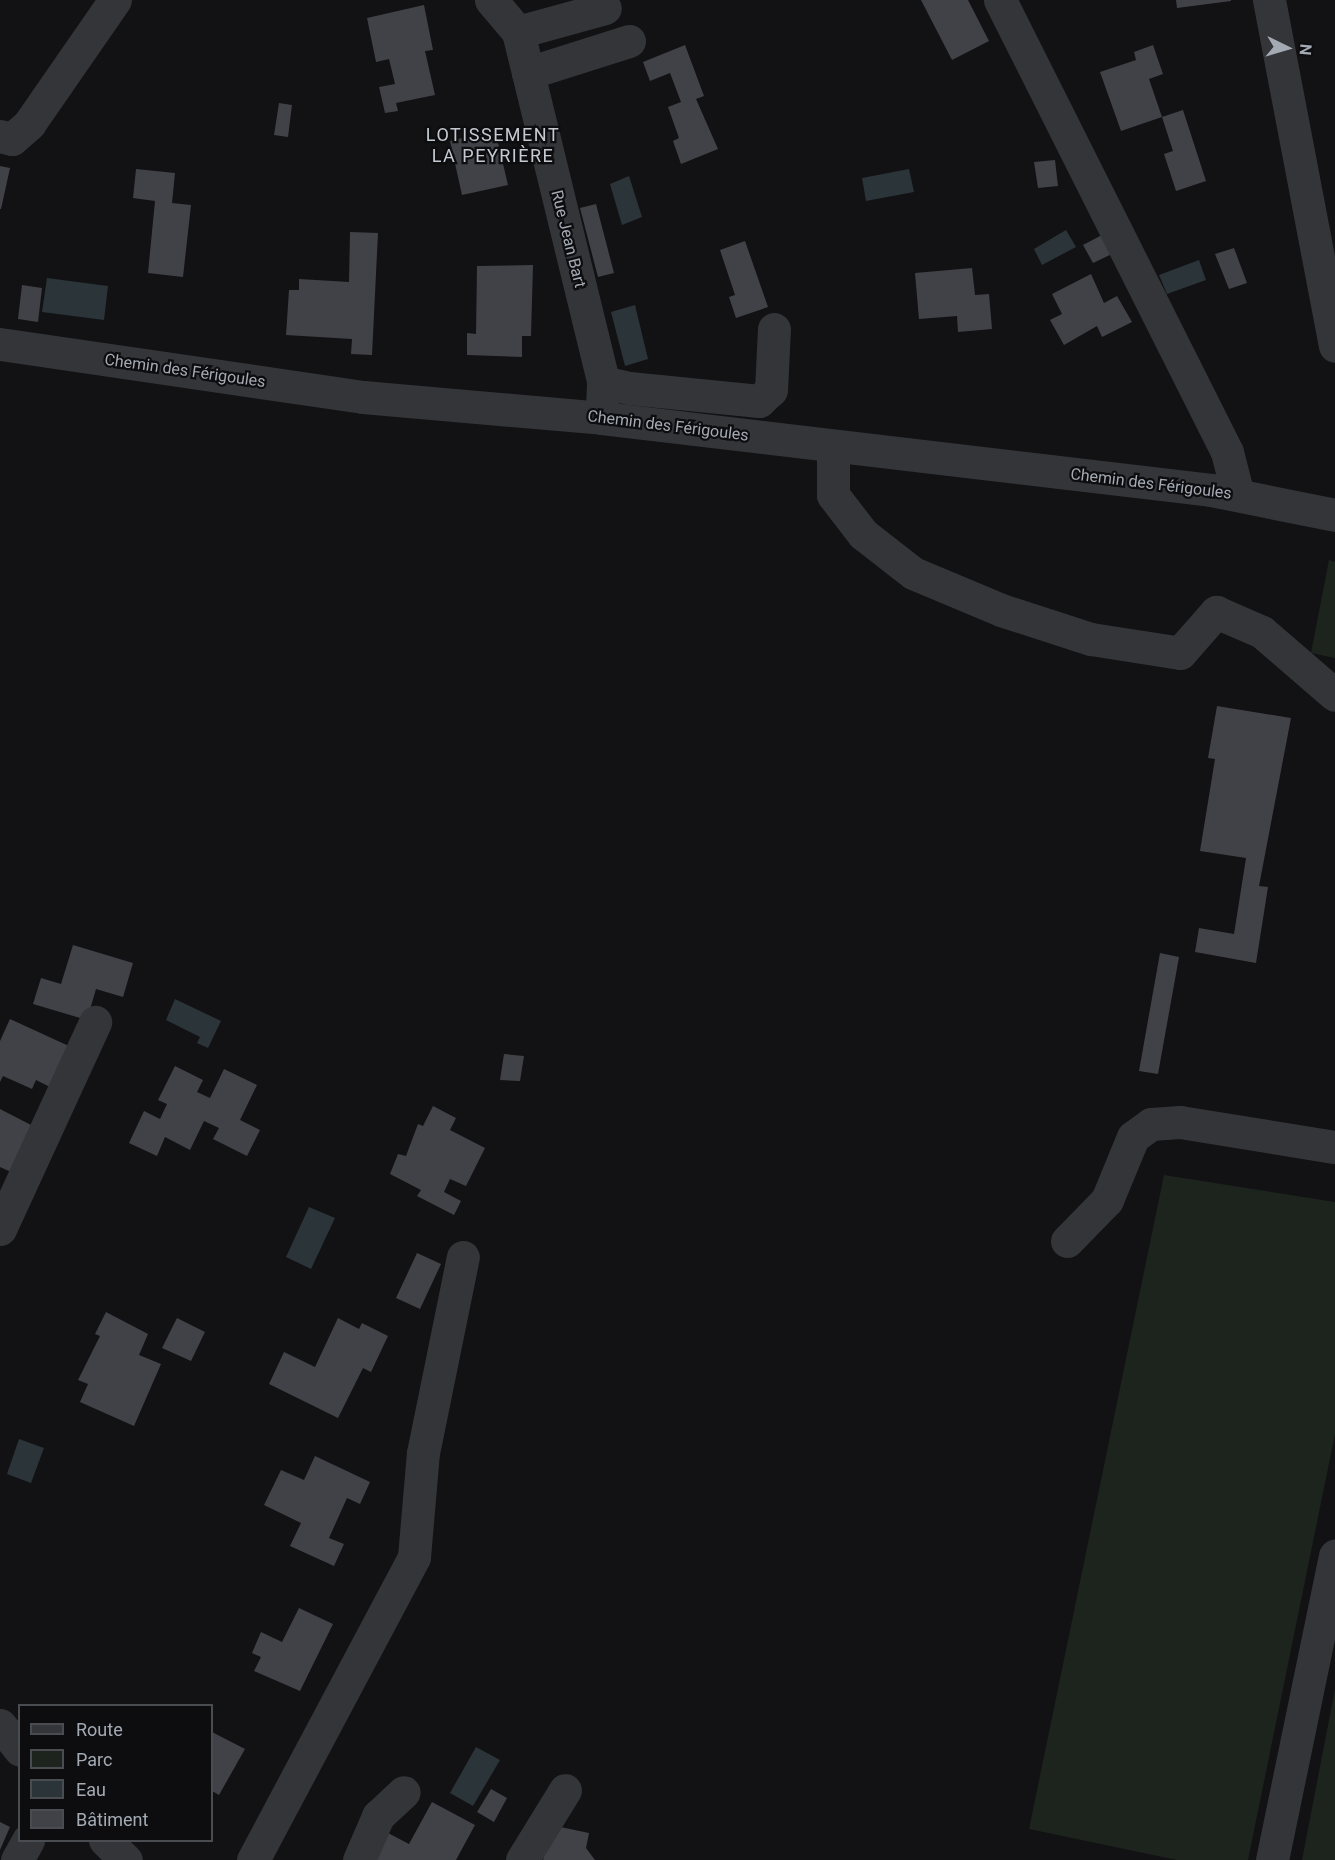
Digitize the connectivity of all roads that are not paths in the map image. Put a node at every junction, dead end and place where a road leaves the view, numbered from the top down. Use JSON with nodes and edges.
{"nodes":[{"id":1,"x":115,"y":0,"type":"edge"},
{"id":2,"x":491,"y":0,"type":"edge"},
{"id":3,"x":1000,"y":0,"type":"edge"},
{"id":4,"x":1269,"y":0,"type":"edge"},
{"id":5,"x":604,"y":8,"type":"dead end"},
{"id":6,"x":518,"y":32,"type":"junction"},
{"id":7,"x":629,"y":41,"type":"dead end"},
{"id":8,"x":528,"y":73,"type":"junction"},
{"id":9,"x":0,"y":136,"type":"edge"},
{"id":10,"x":774,"y":328,"type":"dead end"},
{"id":11,"x":0,"y":344,"type":"edge"},
{"id":12,"x":1335,"y":346,"type":"edge"},
{"id":13,"x":603,"y":382,"type":"junction"},
{"id":14,"x":602,"y":418,"type":"junction"},
{"id":15,"x":833,"y":446,"type":"junction"},
{"id":16,"x":1238,"y":495,"type":"junction"},
{"id":17,"x":1335,"y":516,"type":"edge"},
{"id":18,"x":1335,"y":695,"type":"edge"},
{"id":19,"x":95,"y":1022,"type":"dead end"},
{"id":20,"x":1335,"y":1147,"type":"edge"},
{"id":21,"x":0,"y":1229,"type":"edge"},
{"id":22,"x":1067,"y":1241,"type":"dead end"},
{"id":23,"x":464,"y":1257,"type":"dead end"},
{"id":24,"x":1335,"y":1555,"type":"edge"},
{"id":25,"x":0,"y":1725,"type":"edge"},
{"id":26,"x":18,"y":1748,"type":"edge"},
{"id":27,"x":565,"y":1790,"type":"dead end"},
{"id":28,"x":404,"y":1792,"type":"dead end"},
{"id":29,"x":27,"y":1842,"type":"edge"},
{"id":30,"x":107,"y":1842,"type":"edge"},
{"id":31,"x":17,"y":1860,"type":"edge"},
{"id":32,"x":126,"y":1860,"type":"edge"},
{"id":33,"x":253,"y":1860,"type":"edge"},
{"id":34,"x":358,"y":1860,"type":"edge"},
{"id":35,"x":522,"y":1860,"type":"edge"},
{"id":36,"x":1272,"y":1860,"type":"edge"}],
"edges":[{"from":1,"to":9,"type":"street"},
{"from":2,"to":6,"type":"street","name":"Rue Jean Bart"},
{"from":3,"to":16,"type":"street"},
{"from":4,"to":12,"type":"street"},
{"from":5,"to":6,"type":"street"},
{"from":6,"to":8,"type":"street","name":"Rue Jean Bart"},
{"from":7,"to":8,"type":"street"},
{"from":8,"to":13,"type":"street","name":"Rue Jean Bart"},
{"from":10,"to":13,"type":"street"},
{"from":11,"to":14,"type":"street","name":"Chemin des Férigoules"},
{"from":13,"to":14,"type":"street","name":"Rue Jean Bart"},
{"from":14,"to":15,"type":"street","name":"Chemin des Férigoules"},
{"from":15,"to":16,"type":"street","name":"Chemin des Férigoules"},
{"from":15,"to":18,"type":"street"},
{"from":16,"to":17,"type":"street","name":"Chemin des Férigoules"},
{"from":19,"to":21,"type":"street"},
{"from":20,"to":22,"type":"street"},
{"from":23,"to":33,"type":"street"},
{"from":24,"to":36,"type":"street"},
{"from":25,"to":26,"type":"street"},
{"from":27,"to":35,"type":"street"},
{"from":28,"to":34,"type":"street"},
{"from":29,"to":31,"type":"street"},
{"from":30,"to":32,"type":"street"}]}
